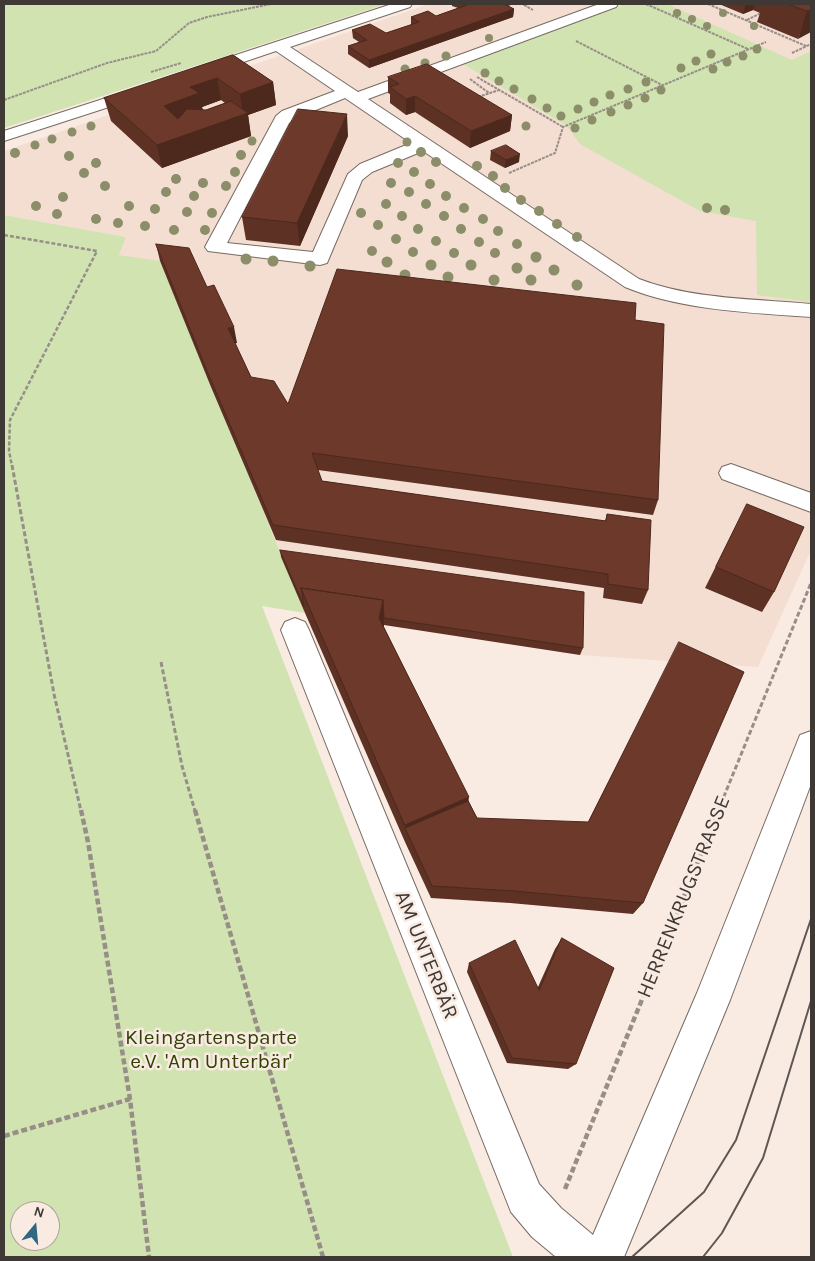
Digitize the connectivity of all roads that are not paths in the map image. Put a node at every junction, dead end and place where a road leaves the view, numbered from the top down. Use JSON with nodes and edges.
{"nodes":[{"id":1,"x":404,"y":4,"type":"edge"},
{"id":2,"x":611,"y":4,"type":"edge"},
{"id":3,"x":278,"y":46,"type":"junction"},
{"id":4,"x":186,"y":77,"type":"edge"},
{"id":5,"x":158,"y":86,"type":"edge"},
{"id":6,"x":352,"y":95,"type":"junction"},
{"id":7,"x":4,"y":136,"type":"edge"},
{"id":8,"x":424,"y":144,"type":"junction"},
{"id":9,"x":811,"y":311,"type":"edge"},
{"id":10,"x":731,"y":473,"type":"dead end"},
{"id":11,"x":811,"y":503,"type":"edge"},
{"id":12,"x":295,"y":630,"type":"dead end"},
{"id":13,"x":811,"y":745,"type":"edge"},
{"id":14,"x":589,"y":1257,"type":"edge"},
{"id":15,"x":604,"y":1257,"type":"edge"}],
"edges":[{"from":1,"to":3,"type":"street"},
{"from":2,"to":6,"type":"street"},
{"from":3,"to":4,"type":"street"},
{"from":3,"to":6,"type":"street"},
{"from":5,"to":7,"type":"street"},
{"from":6,"to":8,"type":"street"},
{"from":6,"to":8,"type":"street"},
{"from":8,"to":9,"type":"street"},
{"from":10,"to":11,"type":"street"},
{"from":12,"to":14,"type":"street","name":"AM UNTERBÄR"},
{"from":13,"to":15,"type":"street"}]}
